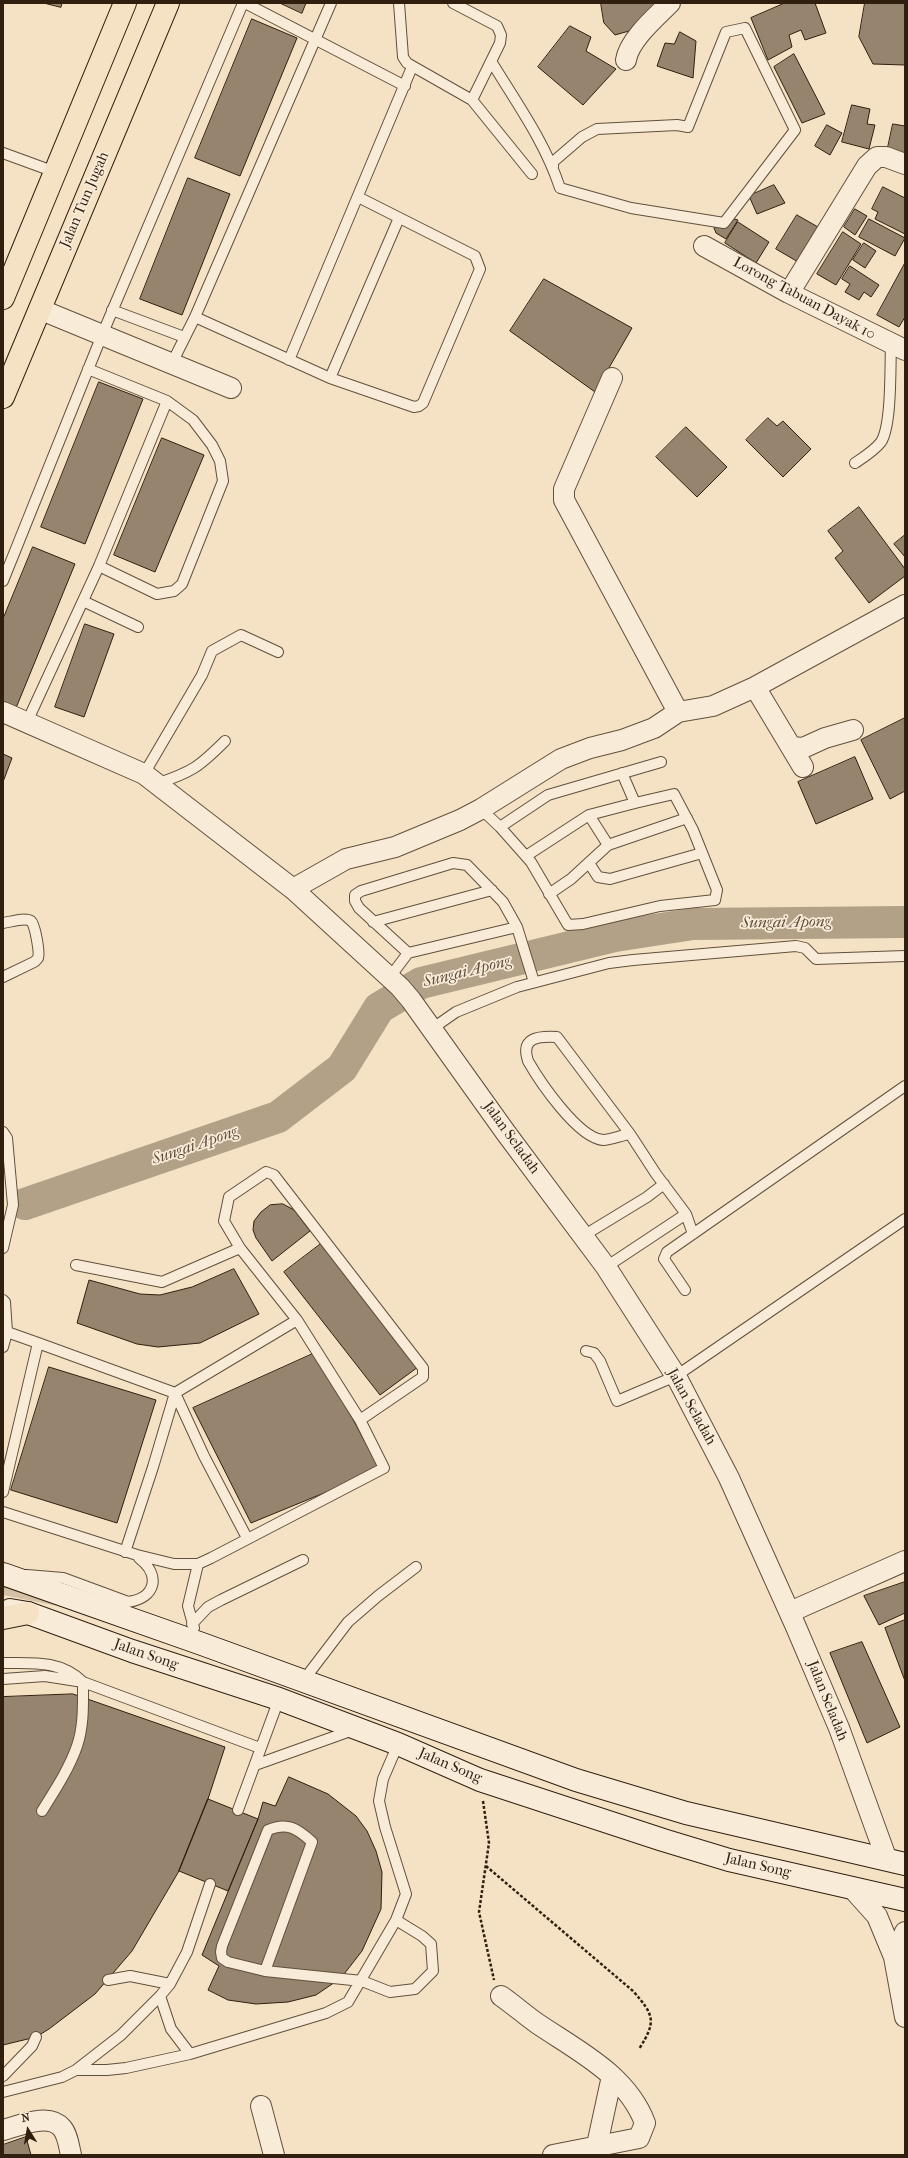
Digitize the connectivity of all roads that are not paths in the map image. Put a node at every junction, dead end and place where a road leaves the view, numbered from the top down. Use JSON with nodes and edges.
{"nodes":[{"id":1,"x":125,"y":3,"type":"edge"},
{"id":2,"x":168,"y":3,"type":"edge"},
{"id":3,"x":244,"y":3,"type":"edge"},
{"id":4,"x":331,"y":3,"type":"edge"},
{"id":5,"x":399,"y":3,"type":"edge"},
{"id":6,"x":453,"y":3,"type":"edge"},
{"id":7,"x":670,"y":3,"type":"edge"},
{"id":8,"x":314,"y":39,"type":"junction"},
{"id":9,"x":626,"y":60,"type":"dead end"},
{"id":10,"x":491,"y":61,"type":"junction"},
{"id":11,"x":412,"y":67,"type":"junction"},
{"id":12,"x":405,"y":86,"type":"junction"},
{"id":13,"x":472,"y":100,"type":"junction"},
{"id":14,"x":3,"y":153,"type":"edge"},
{"id":15,"x":905,"y":164,"type":"edge"},
{"id":16,"x":553,"y":167,"type":"junction"},
{"id":17,"x":55,"y":172,"type":"junction"},
{"id":18,"x":532,"y":174,"type":"dead end"},
{"id":19,"x":358,"y":197,"type":"junction"},
{"id":20,"x":399,"y":218,"type":"junction"},
{"id":21,"x":704,"y":246,"type":"dead end"},
{"id":22,"x":5,"y":288,"type":"edge"},
{"id":23,"x":789,"y":293,"type":"junction"},
{"id":24,"x":39,"y":309,"type":"junction"},
{"id":25,"x":112,"y":310,"type":"junction"},
{"id":26,"x":195,"y":317,"type":"junction"},
{"id":27,"x":102,"y":335,"type":"junction"},
{"id":28,"x":184,"y":337,"type":"junction"},
{"id":29,"x":898,"y":347,"type":"edge"},
{"id":30,"x":289,"y":360,"type":"junction"},
{"id":31,"x":172,"y":363,"type":"junction"},
{"id":32,"x":88,"y":369,"type":"junction"},
{"id":33,"x":330,"y":378,"type":"junction"},
{"id":34,"x":612,"y":378,"type":"dead end"},
{"id":35,"x":231,"y":388,"type":"dead end"},
{"id":36,"x":3,"y":397,"type":"edge"},
{"id":37,"x":167,"y":401,"type":"junction"},
{"id":38,"x":855,"y":464,"type":"dead end"},
{"id":39,"x":98,"y":566,"type":"junction"},
{"id":40,"x":3,"y":581,"type":"edge"},
{"id":41,"x":82,"y":601,"type":"junction"},
{"id":42,"x":905,"y":605,"type":"edge"},
{"id":43,"x":138,"y":627,"type":"dead end"},
{"id":44,"x":278,"y":652,"type":"dead end"},
{"id":45,"x":755,"y":686,"type":"junction"},
{"id":46,"x":3,"y":712,"type":"edge"},
{"id":47,"x":678,"y":712,"type":"junction"},
{"id":48,"x":27,"y":722,"type":"junction"},
{"id":49,"x":853,"y":730,"type":"dead end"},
{"id":50,"x":225,"y":741,"type":"dead end"},
{"id":51,"x":792,"y":747,"type":"junction"},
{"id":52,"x":661,"y":762,"type":"dead end"},
{"id":53,"x":803,"y":767,"type":"dead end"},
{"id":54,"x":622,"y":773,"type":"junction"},
{"id":55,"x":150,"y":779,"type":"junction"},
{"id":56,"x":635,"y":802,"type":"junction"},
{"id":57,"x":481,"y":809,"type":"junction"},
{"id":58,"x":589,"y":815,"type":"junction"},
{"id":59,"x":687,"y":818,"type":"junction"},
{"id":60,"x":500,"y":827,"type":"junction"},
{"id":61,"x":608,"y":845,"type":"junction"},
{"id":62,"x":702,"y":853,"type":"junction"},
{"id":63,"x":526,"y":856,"type":"junction"},
{"id":64,"x":589,"y":863,"type":"junction"},
{"id":65,"x":293,"y":889,"type":"junction"},
{"id":66,"x":492,"y":890,"type":"junction"},
{"id":67,"x":549,"y":894,"type":"junction"},
{"id":68,"x":373,"y":922,"type":"junction"},
{"id":69,"x":3,"y":923,"type":"edge"},
{"id":70,"x":517,"y":927,"type":"junction"},
{"id":71,"x":408,"y":953,"type":"junction"},
{"id":72,"x":905,"y":956,"type":"edge"},
{"id":73,"x":3,"y":977,"type":"edge"},
{"id":74,"x":534,"y":982,"type":"junction"},
{"id":75,"x":400,"y":988,"type":"junction"},
{"id":76,"x":433,"y":1028,"type":"junction"},
{"id":77,"x":905,"y":1086,"type":"edge"},
{"id":78,"x":3,"y":1132,"type":"edge"},
{"id":79,"x":630,"y":1134,"type":"junction"},
{"id":80,"x":664,"y":1184,"type":"junction"},
{"id":81,"x":13,"y":1205,"type":"junction"},
{"id":82,"x":3,"y":1207,"type":"edge"},
{"id":83,"x":686,"y":1214,"type":"junction"},
{"id":84,"x":902,"y":1222,"type":"edge"},
{"id":85,"x":905,"y":1233,"type":"edge"},
{"id":86,"x":693,"y":1234,"type":"junction"},
{"id":87,"x":583,"y":1236,"type":"junction"},
{"id":88,"x":3,"y":1248,"type":"edge"},
{"id":89,"x":240,"y":1248,"type":"junction"},
{"id":90,"x":76,"y":1265,"type":"dead end"},
{"id":91,"x":606,"y":1267,"type":"junction"},
{"id":92,"x":685,"y":1290,"type":"dead end"},
{"id":93,"x":3,"y":1300,"type":"edge"},
{"id":94,"x":297,"y":1320,"type":"junction"},
{"id":95,"x":7,"y":1332,"type":"junction"},
{"id":96,"x":38,"y":1343,"type":"junction"},
{"id":97,"x":3,"y":1347,"type":"edge"},
{"id":98,"x":586,"y":1351,"type":"dead end"},
{"id":99,"x":676,"y":1376,"type":"junction"},
{"id":100,"x":174,"y":1393,"type":"junction"},
{"id":101,"x":360,"y":1420,"type":"junction"},
{"id":102,"x":3,"y":1492,"type":"edge"},
{"id":103,"x":3,"y":1512,"type":"edge"},
{"id":104,"x":247,"y":1538,"type":"junction"},
{"id":105,"x":125,"y":1552,"type":"junction"},
{"id":106,"x":137,"y":1555,"type":"junction"},
{"id":107,"x":303,"y":1560,"type":"dead end"},
{"id":108,"x":905,"y":1561,"type":"edge"},
{"id":109,"x":198,"y":1564,"type":"junction"},
{"id":110,"x":416,"y":1567,"type":"dead end"},
{"id":111,"x":3,"y":1574,"type":"edge"},
{"id":112,"x":3,"y":1609,"type":"edge"},
{"id":113,"x":790,"y":1612,"type":"junction"},
{"id":114,"x":28,"y":1613,"type":"junction"},
{"id":115,"x":3,"y":1618,"type":"edge"},
{"id":116,"x":192,"y":1624,"type":"junction"},
{"id":117,"x":202,"y":1644,"type":"junction"},
{"id":118,"x":3,"y":1663,"type":"edge"},
{"id":119,"x":3,"y":1679,"type":"edge"},
{"id":120,"x":303,"y":1681,"type":"junction"},
{"id":121,"x":83,"y":1682,"type":"junction"},
{"id":122,"x":279,"y":1699,"type":"junction"},
{"id":123,"x":357,"y":1729,"type":"junction"},
{"id":124,"x":398,"y":1744,"type":"junction"},
{"id":125,"x":260,"y":1748,"type":"junction"},
{"id":126,"x":255,"y":1765,"type":"junction"},
{"id":127,"x":238,"y":1810,"type":"dead end"},
{"id":128,"x":42,"y":1811,"type":"dead end"},
{"id":129,"x":896,"y":1862,"type":"edge"},
{"id":130,"x":210,"y":1884,"type":"dead end"},
{"id":131,"x":850,"y":1887,"type":"junction"},
{"id":132,"x":905,"y":1900,"type":"edge"},
{"id":133,"x":396,"y":1920,"type":"junction"},
{"id":134,"x":905,"y":1932,"type":"edge"},
{"id":135,"x":894,"y":1957,"type":"junction"},
{"id":136,"x":266,"y":1971,"type":"junction"},
{"id":137,"x":108,"y":1980,"type":"dead end"},
{"id":138,"x":362,"y":1981,"type":"junction"},
{"id":139,"x":170,"y":1984,"type":"junction"},
{"id":140,"x":160,"y":1996,"type":"junction"},
{"id":141,"x":501,"y":1996,"type":"road end"},
{"id":142,"x":905,"y":2017,"type":"edge"},
{"id":143,"x":36,"y":2037,"type":"dead end"},
{"id":144,"x":190,"y":2054,"type":"junction"},
{"id":145,"x":76,"y":2070,"type":"junction"},
{"id":146,"x":3,"y":2076,"type":"edge"},
{"id":147,"x":612,"y":2076,"type":"junction"},
{"id":148,"x":3,"y":2092,"type":"edge"},
{"id":149,"x":261,"y":2106,"type":"dead end"},
{"id":150,"x":3,"y":2130,"type":"edge"},
{"id":151,"x":597,"y":2145,"type":"junction"},
{"id":152,"x":70,"y":2155,"type":"edge"},
{"id":153,"x":274,"y":2155,"type":"edge"},
{"id":154,"x":553,"y":2155,"type":"edge"}],
"edges":[{"from":1,"to":17,"type":"highway"},
{"from":2,"to":24,"type":"highway","name":"Jalan Tun Jugah"},
{"from":3,"to":8,"type":"lane"},
{"from":3,"to":25,"type":"lane"},
{"from":4,"to":8,"type":"lane"},
{"from":5,"to":11,"type":"lane"},
{"from":6,"to":10,"type":"lane"},
{"from":7,"to":9,"type":"street"},
{"from":8,"to":12,"type":"lane"},
{"from":8,"to":26,"type":"lane"},
{"from":10,"to":13,"type":"lane"},
{"from":10,"to":16,"type":"lane"},
{"from":11,"to":12,"type":"lane"},
{"from":11,"to":13,"type":"lane"},
{"from":12,"to":19,"type":"lane"},
{"from":13,"to":18,"type":"lane"},
{"from":14,"to":17,"type":"lane"},
{"from":15,"to":23,"type":"street"},
{"from":16,"to":16,"type":"lane"},
{"from":17,"to":22,"type":"highway"},
{"from":19,"to":20,"type":"lane"},
{"from":19,"to":30,"type":"lane"},
{"from":20,"to":33,"type":"lane"},
{"from":20,"to":33,"type":"lane"},
{"from":21,"to":23,"type":"street","name":"Lorong Tabuan Dayak 10"},
{"from":23,"to":29,"type":"street","name":"Lorong Tabuan Dayak 10"},
{"from":24,"to":27,"type":"street"},
{"from":24,"to":36,"type":"highway","name":"Jalan Tun Jugah"},
{"from":25,"to":27,"type":"lane"},
{"from":25,"to":28,"type":"lane"},
{"from":26,"to":28,"type":"lane"},
{"from":26,"to":30,"type":"lane"},
{"from":27,"to":31,"type":"street"},
{"from":27,"to":32,"type":"lane"},
{"from":28,"to":31,"type":"lane"},
{"from":29,"to":38,"type":"lane"},
{"from":30,"to":33,"type":"lane"},
{"from":31,"to":35,"type":"street"},
{"from":32,"to":37,"type":"lane"},
{"from":32,"to":40,"type":"lane"},
{"from":34,"to":47,"type":"street"},
{"from":37,"to":39,"type":"lane"},
{"from":37,"to":39,"type":"lane"},
{"from":39,"to":41,"type":"lane"},
{"from":41,"to":43,"type":"lane"},
{"from":41,"to":48,"type":"lane"},
{"from":42,"to":45,"type":"street"},
{"from":44,"to":55,"type":"lane"},
{"from":45,"to":47,"type":"street"},
{"from":45,"to":51,"type":"street"},
{"from":46,"to":48,"type":"street","name":"Jalan Seladah"},
{"from":47,"to":57,"type":"street"},
{"from":48,"to":55,"type":"street","name":"Jalan Seladah"},
{"from":49,"to":51,"type":"street"},
{"from":50,"to":55,"type":"lane"},
{"from":51,"to":53,"type":"street"},
{"from":52,"to":54,"type":"lane"},
{"from":54,"to":56,"type":"lane"},
{"from":54,"to":60,"type":"lane"},
{"from":55,"to":65,"type":"street","name":"Jalan Seladah"},
{"from":56,"to":58,"type":"lane"},
{"from":56,"to":59,"type":"lane"},
{"from":57,"to":60,"type":"lane"},
{"from":57,"to":65,"type":"street"},
{"from":58,"to":61,"type":"lane"},
{"from":58,"to":63,"type":"lane"},
{"from":59,"to":61,"type":"lane"},
{"from":59,"to":62,"type":"lane"},
{"from":60,"to":63,"type":"lane"},
{"from":61,"to":64,"type":"lane"},
{"from":62,"to":64,"type":"lane"},
{"from":62,"to":67,"type":"lane"},
{"from":63,"to":67,"type":"lane"},
{"from":64,"to":67,"type":"lane"},
{"from":65,"to":75,"type":"street","name":"Jalan Seladah"},
{"from":66,"to":68,"type":"lane"},
{"from":66,"to":68,"type":"lane"},
{"from":66,"to":70,"type":"lane"},
{"from":68,"to":71,"type":"lane"},
{"from":69,"to":73,"type":"lane"},
{"from":70,"to":71,"type":"lane"},
{"from":70,"to":74,"type":"lane"},
{"from":71,"to":75,"type":"lane"},
{"from":72,"to":74,"type":"lane"},
{"from":74,"to":76,"type":"lane"},
{"from":75,"to":76,"type":"street","name":"Jalan Seladah"},
{"from":76,"to":87,"type":"street","name":"Jalan Seladah"},
{"from":77,"to":86,"type":"lane"},
{"from":78,"to":81,"type":"lane"},
{"from":79,"to":79,"type":"lane"},
{"from":79,"to":80,"type":"lane"},
{"from":80,"to":83,"type":"lane"},
{"from":80,"to":87,"type":"lane"},
{"from":81,"to":82,"type":"lane"},
{"from":81,"to":88,"type":"lane"},
{"from":83,"to":86,"type":"lane"},
{"from":83,"to":91,"type":"lane"},
{"from":84,"to":85,"type":"lane"},
{"from":84,"to":99,"type":"lane"},
{"from":86,"to":92,"type":"lane"},
{"from":87,"to":91,"type":"street","name":"Jalan Seladah"},
{"from":89,"to":90,"type":"lane"},
{"from":89,"to":94,"type":"lane"},
{"from":89,"to":101,"type":"lane"},
{"from":91,"to":99,"type":"street","name":"Jalan Seladah"},
{"from":93,"to":95,"type":"lane"},
{"from":94,"to":100,"type":"lane"},
{"from":94,"to":101,"type":"lane"},
{"from":95,"to":96,"type":"lane"},
{"from":95,"to":97,"type":"lane"},
{"from":96,"to":100,"type":"lane"},
{"from":96,"to":102,"type":"lane"},
{"from":98,"to":99,"type":"lane"},
{"from":99,"to":113,"type":"street","name":"Jalan Seladah"},
{"from":100,"to":104,"type":"lane"},
{"from":100,"to":105,"type":"lane"},
{"from":101,"to":104,"type":"lane"},
{"from":103,"to":105,"type":"lane"},
{"from":104,"to":109,"type":"lane"},
{"from":105,"to":106,"type":"lane"},
{"from":106,"to":109,"type":"lane"},
{"from":106,"to":111,"type":"lane"},
{"from":107,"to":116,"type":"lane"},
{"from":108,"to":113,"type":"street"},
{"from":109,"to":116,"type":"lane"},
{"from":110,"to":120,"type":"lane"},
{"from":111,"to":117,"type":"main road","name":"Jalan Song"},
{"from":112,"to":114,"type":"main road","name":"Jalan Song"},
{"from":113,"to":129,"type":"street","name":"Jalan Seladah"},
{"from":114,"to":115,"type":"highway"},
{"from":114,"to":122,"type":"main road","name":"Jalan Song"},
{"from":116,"to":117,"type":"lane"},
{"from":117,"to":120,"type":"main road","name":"Jalan Song"},
{"from":118,"to":121,"type":"lane"},
{"from":119,"to":121,"type":"lane"},
{"from":120,"to":129,"type":"main road","name":"Jalan Song"},
{"from":121,"to":125,"type":"lane"},
{"from":121,"to":128,"type":"lane"},
{"from":122,"to":123,"type":"main road","name":"Jalan Song"},
{"from":122,"to":125,"type":"lane"},
{"from":123,"to":124,"type":"main road","name":"Jalan Song"},
{"from":123,"to":126,"type":"lane"},
{"from":124,"to":131,"type":"main road","name":"Jalan Song"},
{"from":124,"to":133,"type":"lane"},
{"from":125,"to":126,"type":"lane"},
{"from":126,"to":127,"type":"lane"},
{"from":130,"to":139,"type":"lane"},
{"from":131,"to":132,"type":"main road","name":"Jalan Song"},
{"from":131,"to":135,"type":"street"},
{"from":133,"to":138,"type":"lane"},
{"from":133,"to":138,"type":"lane"},
{"from":134,"to":135,"type":"street"},
{"from":135,"to":142,"type":"street"},
{"from":136,"to":136,"type":"lane"},
{"from":136,"to":138,"type":"lane"},
{"from":137,"to":139,"type":"lane"},
{"from":138,"to":144,"type":"lane"},
{"from":139,"to":140,"type":"lane"},
{"from":140,"to":144,"type":"lane"},
{"from":140,"to":145,"type":"lane"},
{"from":141,"to":147,"type":"street"},
{"from":143,"to":146,"type":"lane"},
{"from":144,"to":145,"type":"lane"},
{"from":145,"to":148,"type":"lane"},
{"from":147,"to":151,"type":"street"},
{"from":147,"to":151,"type":"street"},
{"from":149,"to":153,"type":"street"},
{"from":150,"to":152,"type":"street"},
{"from":151,"to":154,"type":"street"}]}
